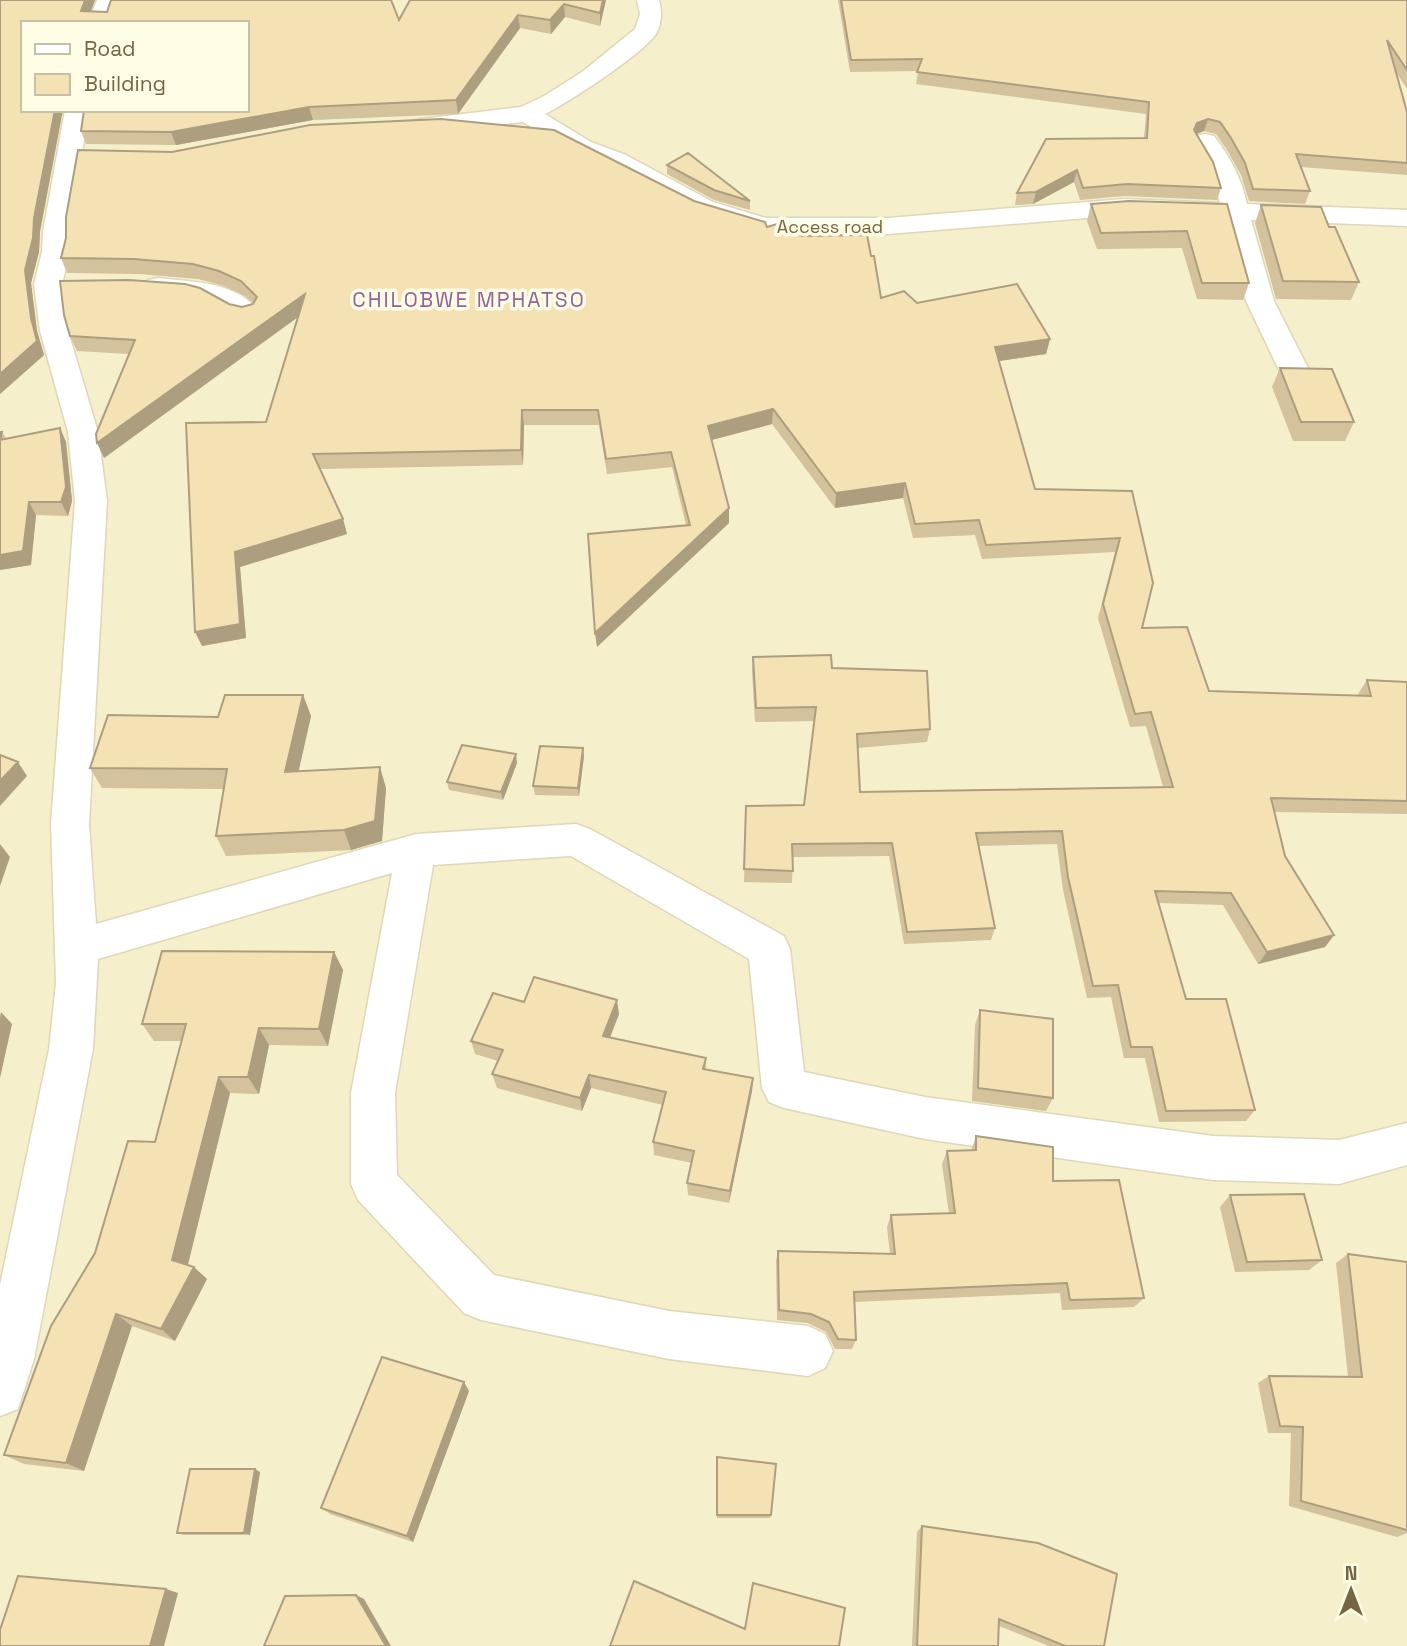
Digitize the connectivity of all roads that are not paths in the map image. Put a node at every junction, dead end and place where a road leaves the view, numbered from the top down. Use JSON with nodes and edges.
{"nodes":[{"id":1,"x":108,"y":0,"type":"edge"},
{"id":2,"x":648,"y":0,"type":"edge"},
{"id":3,"x":100,"y":21,"type":"edge"},
{"id":4,"x":77,"y":112,"type":"edge"},
{"id":5,"x":527,"y":114,"type":"junction"},
{"id":6,"x":401,"y":127,"type":"edge"},
{"id":7,"x":1205,"y":141,"type":"dead end"},
{"id":8,"x":1235,"y":211,"type":"junction"},
{"id":9,"x":1407,"y":218,"type":"edge"},
{"id":10,"x":130,"y":285,"type":"edge"},
{"id":11,"x":245,"y":312,"type":"edge"},
{"id":12,"x":1293,"y":368,"type":"edge"},
{"id":13,"x":416,"y":850,"type":"junction"},
{"id":14,"x":78,"y":947,"type":"junction"},
{"id":15,"x":1407,"y":1144,"type":"edge"},
{"id":16,"x":808,"y":1351,"type":"dead end"},
{"id":17,"x":0,"y":1391,"type":"edge"}],
"edges":[{"from":1,"to":3,"type":"street"},
{"from":2,"to":5,"type":"street"},
{"from":4,"to":14,"type":"street"},
{"from":5,"to":6,"type":"street"},
{"from":5,"to":8,"type":"street","name":"Access road"},
{"from":7,"to":8,"type":"street"},
{"from":8,"to":9,"type":"street","name":"Access road"},
{"from":8,"to":12,"type":"street"},
{"from":10,"to":11,"type":"street"},
{"from":13,"to":14,"type":"street"},
{"from":13,"to":15,"type":"street"},
{"from":13,"to":16,"type":"street"},
{"from":14,"to":17,"type":"street"}]}
